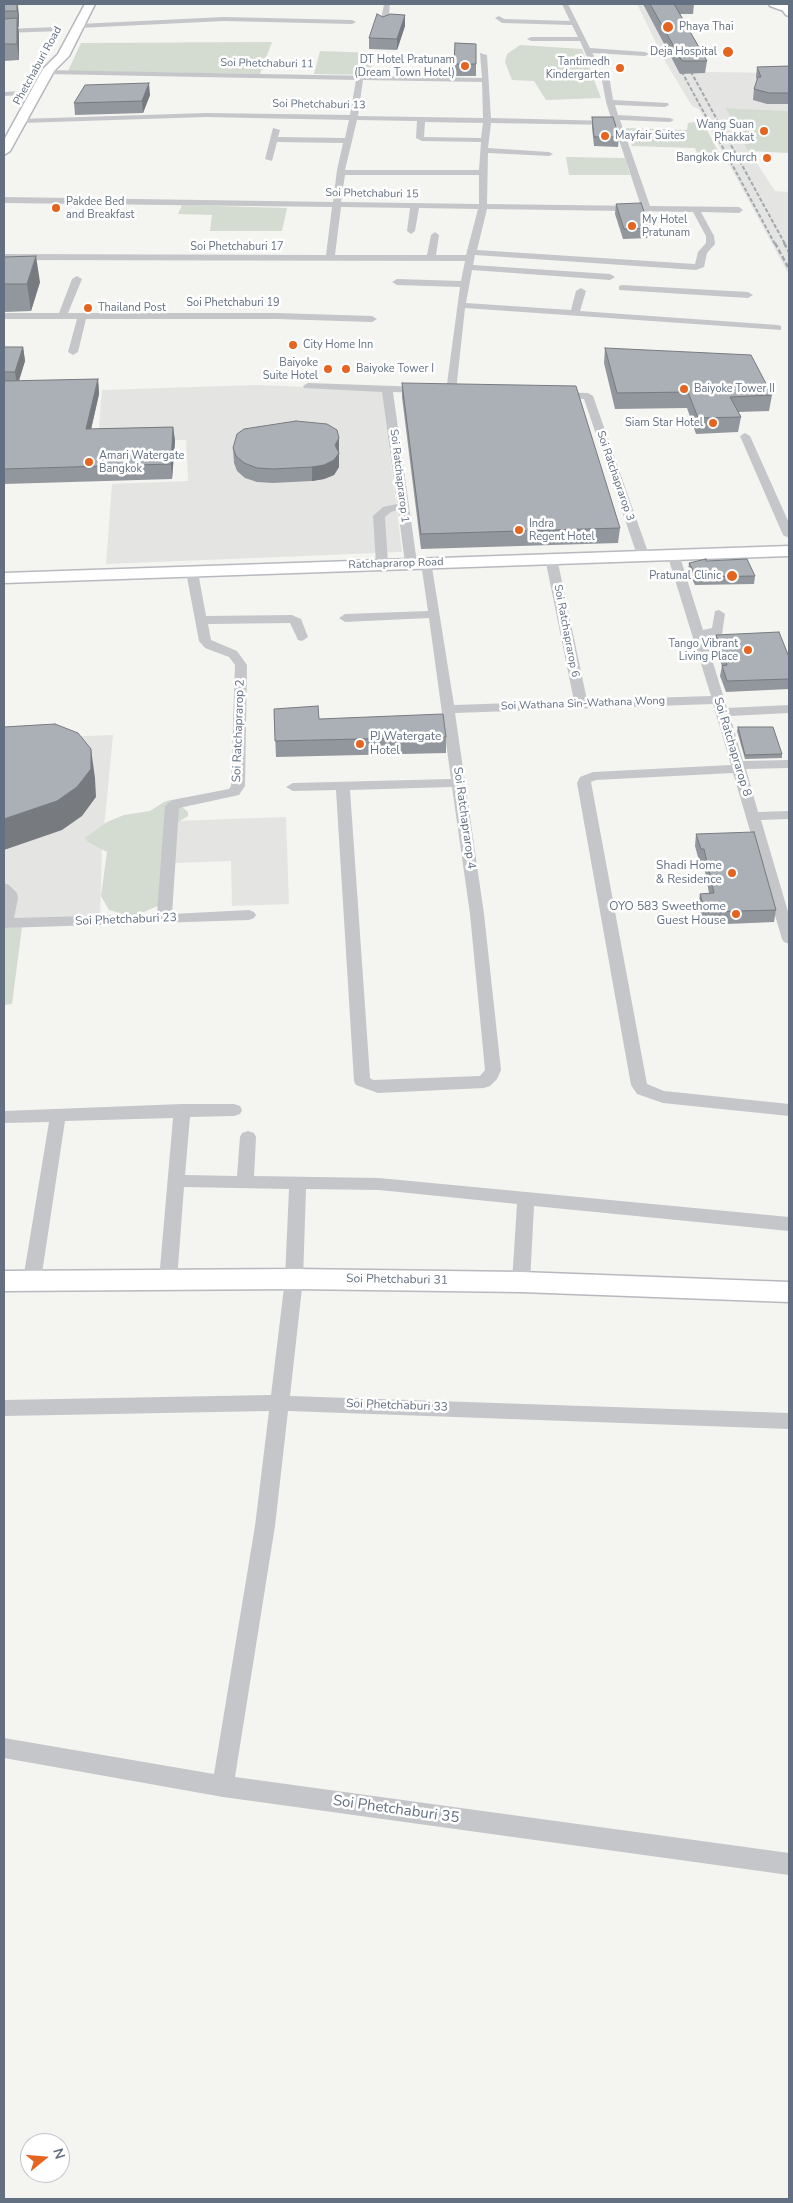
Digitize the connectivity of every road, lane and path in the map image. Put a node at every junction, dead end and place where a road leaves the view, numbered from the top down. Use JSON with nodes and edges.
{"nodes":[{"id":1,"x":90,"y":4,"type":"edge"},
{"id":2,"x":387,"y":4,"type":"edge"},
{"id":3,"x":565,"y":4,"type":"edge"},
{"id":4,"x":774,"y":4,"type":"edge"},
{"id":5,"x":786,"y":8,"type":"edge"},
{"id":6,"x":569,"y":12,"type":"junction"},
{"id":7,"x":559,"y":13,"type":"dead end"},
{"id":8,"x":540,"y":14,"type":"dead end"},
{"id":9,"x":352,"y":22,"type":"dead end"},
{"id":10,"x":62,"y":23,"type":"junction"},
{"id":11,"x":574,"y":23,"type":"junction"},
{"id":12,"x":28,"y":25,"type":"dead end"},
{"id":13,"x":384,"y":25,"type":"edge"},
{"id":14,"x":79,"y":26,"type":"junction"},
{"id":15,"x":4,"y":31,"type":"edge"},
{"id":16,"x":531,"y":39,"type":"dead end"},
{"id":17,"x":582,"y":39,"type":"junction"},
{"id":18,"x":59,"y":46,"type":"junction"},
{"id":19,"x":645,"y":54,"type":"dead end"},
{"id":20,"x":483,"y":56,"type":"dead end"},
{"id":21,"x":46,"y":65,"type":"junction"},
{"id":22,"x":605,"y":75,"type":"dead end"},
{"id":23,"x":360,"y":78,"type":"junction"},
{"id":24,"x":486,"y":80,"type":"junction"},
{"id":25,"x":23,"y":93,"type":"junction"},
{"id":26,"x":4,"y":94,"type":"edge"},
{"id":27,"x":610,"y":102,"type":"junction"},
{"id":28,"x":665,"y":105,"type":"dead end"},
{"id":29,"x":282,"y":116,"type":"junction"},
{"id":30,"x":354,"y":117,"type":"junction"},
{"id":31,"x":421,"y":118,"type":"junction"},
{"id":32,"x":487,"y":120,"type":"junction"},
{"id":33,"x":617,"y":120,"type":"junction"},
{"id":34,"x":670,"y":120,"type":"dead end"},
{"id":35,"x":9,"y":123,"type":"edge"},
{"id":36,"x":273,"y":139,"type":"junction"},
{"id":37,"x":485,"y":140,"type":"junction"},
{"id":38,"x":348,"y":141,"type":"junction"},
{"id":39,"x":484,"y":150,"type":"junction"},
{"id":40,"x":4,"y":151,"type":"edge"},
{"id":41,"x":549,"y":154,"type":"dead end"},
{"id":42,"x":269,"y":159,"type":"dead end"},
{"id":43,"x":341,"y":172,"type":"junction"},
{"id":44,"x":483,"y":173,"type":"junction"},
{"id":45,"x":4,"y":200,"type":"edge"},
{"id":46,"x":337,"y":205,"type":"junction"},
{"id":47,"x":415,"y":206,"type":"junction"},
{"id":48,"x":483,"y":207,"type":"junction"},
{"id":49,"x":647,"y":210,"type":"junction"},
{"id":50,"x":696,"y":210,"type":"junction"},
{"id":51,"x":739,"y":210,"type":"dead end"},
{"id":52,"x":411,"y":231,"type":"dead end"},
{"id":53,"x":435,"y":235,"type":"dead end"},
{"id":54,"x":4,"y":257,"type":"edge"},
{"id":55,"x":330,"y":258,"type":"junction"},
{"id":56,"x":431,"y":258,"type":"junction"},
{"id":57,"x":470,"y":259,"type":"junction"},
{"id":58,"x":610,"y":277,"type":"dead end"},
{"id":59,"x":77,"y":280,"type":"dead end"},
{"id":60,"x":397,"y":282,"type":"dead end"},
{"id":61,"x":466,"y":284,"type":"junction"},
{"id":62,"x":622,"y":288,"type":"dead end"},
{"id":63,"x":581,"y":291,"type":"dead end"},
{"id":64,"x":748,"y":295,"type":"dead end"},
{"id":65,"x":130,"y":302,"type":"dead end"},
{"id":66,"x":670,"y":305,"type":"junction"},
{"id":67,"x":461,"y":306,"type":"junction"},
{"id":68,"x":575,"y":313,"type":"junction"},
{"id":69,"x":4,"y":316,"type":"edge"},
{"id":70,"x":62,"y":316,"type":"junction"},
{"id":71,"x":82,"y":317,"type":"junction"},
{"id":72,"x":127,"y":317,"type":"junction"},
{"id":73,"x":372,"y":319,"type":"dead end"},
{"id":74,"x":778,"y":328,"type":"dead end"},
{"id":75,"x":73,"y":352,"type":"dead end"},
{"id":76,"x":308,"y":386,"type":"dead end"},
{"id":77,"x":388,"y":388,"type":"junction"},
{"id":78,"x":544,"y":394,"type":"edge"},
{"id":79,"x":746,"y":436,"type":"dead end"},
{"id":80,"x":402,"y":506,"type":"junction"},
{"id":81,"x":789,"y":535,"type":"edge"},
{"id":82,"x":789,"y":551,"type":"edge"},
{"id":83,"x":673,"y":554,"type":"junction"},
{"id":84,"x":643,"y":555,"type":"junction"},
{"id":85,"x":551,"y":558,"type":"junction"},
{"id":86,"x":427,"y":562,"type":"junction"},
{"id":87,"x":411,"y":563,"type":"junction"},
{"id":88,"x":382,"y":564,"type":"junction"},
{"id":89,"x":192,"y":572,"type":"junction"},
{"id":90,"x":4,"y":578,"type":"edge"},
{"id":91,"x":434,"y":614,"type":"junction"},
{"id":92,"x":719,"y":614,"type":"dead end"},
{"id":93,"x":345,"y":618,"type":"dead end"},
{"id":94,"x":200,"y":620,"type":"junction"},
{"id":95,"x":697,"y":635,"type":"junction"},
{"id":96,"x":302,"y":636,"type":"dead end"},
{"id":97,"x":581,"y":704,"type":"junction"},
{"id":98,"x":720,"y":706,"type":"junction"},
{"id":99,"x":447,"y":709,"type":"junction"},
{"id":100,"x":789,"y":709,"type":"edge"},
{"id":101,"x":789,"y":764,"type":"edge"},
{"id":102,"x":738,"y":766,"type":"junction"},
{"id":103,"x":459,"y":783,"type":"junction"},
{"id":104,"x":343,"y":786,"type":"junction"},
{"id":105,"x":293,"y":787,"type":"dead end"},
{"id":106,"x":789,"y":815,"type":"edge"},
{"id":107,"x":753,"y":816,"type":"junction"},
{"id":108,"x":4,"y":888,"type":"edge"},
{"id":109,"x":249,"y":915,"type":"dead end"},
{"id":110,"x":164,"y":919,"type":"junction"},
{"id":111,"x":5,"y":923,"type":"edge"},
{"id":112,"x":788,"y":934,"type":"edge"},
{"id":113,"x":182,"y":1110,"type":"junction"},
{"id":114,"x":234,"y":1110,"type":"dead end"},
{"id":115,"x":789,"y":1110,"type":"edge"},
{"id":116,"x":58,"y":1115,"type":"junction"},
{"id":117,"x":4,"y":1117,"type":"edge"},
{"id":118,"x":248,"y":1137,"type":"dead end"},
{"id":119,"x":175,"y":1181,"type":"junction"},
{"id":120,"x":245,"y":1181,"type":"junction"},
{"id":121,"x":298,"y":1183,"type":"junction"},
{"id":122,"x":526,"y":1198,"type":"junction"},
{"id":123,"x":789,"y":1224,"type":"edge"},
{"id":124,"x":294,"y":1279,"type":"junction"},
{"id":125,"x":32,"y":1280,"type":"junction"},
{"id":126,"x":168,"y":1280,"type":"junction"},
{"id":127,"x":4,"y":1281,"type":"edge"},
{"id":128,"x":521,"y":1282,"type":"junction"},
{"id":129,"x":789,"y":1292,"type":"edge"},
{"id":130,"x":280,"y":1403,"type":"junction"},
{"id":131,"x":4,"y":1408,"type":"edge"},
{"id":132,"x":789,"y":1421,"type":"edge"},
{"id":133,"x":4,"y":1748,"type":"edge"},
{"id":134,"x":223,"y":1786,"type":"junction"},
{"id":135,"x":789,"y":1864,"type":"edge"}],
"edges":[{"from":1,"to":14,"type":"main road","name":"Phetchaburi Road"},
{"from":2,"to":13,"type":"street"},
{"from":3,"to":6,"type":"street"},
{"from":4,"to":5,"type":"main road"},
{"from":6,"to":7,"type":"street"},
{"from":6,"to":11,"type":"street"},
{"from":8,"to":11,"type":"street"},
{"from":9,"to":14,"type":"street"},
{"from":10,"to":12,"type":"street"},
{"from":10,"to":15,"type":"street"},
{"from":10,"to":18,"type":"main road","name":"Phetchaburi Road"},
{"from":11,"to":17,"type":"street"},
{"from":14,"to":18,"type":"main road","name":"Phetchaburi Road"},
{"from":16,"to":17,"type":"street"},
{"from":17,"to":19,"type":"street"},
{"from":18,"to":21,"type":"main road","name":"Phetchaburi Road"},
{"from":20,"to":24,"type":"street"},
{"from":21,"to":23,"type":"street","name":"Soi Phetchaburi 11"},
{"from":21,"to":25,"type":"main road","name":"Phetchaburi Road"},
{"from":21,"to":35,"type":"main road","name":"Phetchaburi Road"},
{"from":22,"to":27,"type":"street"},
{"from":23,"to":24,"type":"street","name":"Soi Phetchaburi 11"},
{"from":23,"to":30,"type":"street"},
{"from":24,"to":32,"type":"street"},
{"from":25,"to":26,"type":"street"},
{"from":25,"to":35,"type":"main road","name":"Phetchaburi Road"},
{"from":27,"to":28,"type":"street"},
{"from":27,"to":33,"type":"street"},
{"from":29,"to":30,"type":"street","name":"Soi Phetchaburi 13"},
{"from":29,"to":35,"type":"street","name":"Soi Phetchaburi 13"},
{"from":29,"to":36,"type":"street"},
{"from":30,"to":31,"type":"street","name":"Soi Phetchaburi 13"},
{"from":30,"to":38,"type":"street"},
{"from":31,"to":32,"type":"street","name":"Soi Phetchaburi 13"},
{"from":31,"to":37,"type":"street"},
{"from":32,"to":33,"type":"street","name":"Soi Phetchaburi 13"},
{"from":32,"to":37,"type":"street"},
{"from":33,"to":34,"type":"street","name":"Soi Phetchaburi 13"},
{"from":33,"to":49,"type":"street"},
{"from":35,"to":40,"type":"main road","name":"Phetchaburi Road"},
{"from":36,"to":38,"type":"street"},
{"from":36,"to":42,"type":"street"},
{"from":37,"to":39,"type":"street"},
{"from":38,"to":43,"type":"street"},
{"from":39,"to":41,"type":"street"},
{"from":39,"to":44,"type":"street"},
{"from":43,"to":44,"type":"street"},
{"from":43,"to":46,"type":"street"},
{"from":44,"to":48,"type":"street"},
{"from":45,"to":46,"type":"street","name":"Soi Phetchaburi 15"},
{"from":46,"to":47,"type":"street","name":"Soi Phetchaburi 15"},
{"from":46,"to":55,"type":"street"},
{"from":47,"to":48,"type":"street","name":"Soi Phetchaburi 15"},
{"from":47,"to":52,"type":"street"},
{"from":48,"to":49,"type":"street","name":"Soi Phetchaburi 15"},
{"from":48,"to":57,"type":"street"},
{"from":49,"to":50,"type":"street","name":"Soi Phetchaburi 15"},
{"from":50,"to":51,"type":"street","name":"Soi Phetchaburi 15"},
{"from":50,"to":57,"type":"street"},
{"from":53,"to":56,"type":"street"},
{"from":54,"to":55,"type":"street","name":"Soi Phetchaburi 17"},
{"from":55,"to":56,"type":"street","name":"Soi Phetchaburi 17"},
{"from":56,"to":57,"type":"street","name":"Soi Phetchaburi 17"},
{"from":57,"to":58,"type":"street"},
{"from":57,"to":61,"type":"street"},
{"from":59,"to":70,"type":"street"},
{"from":60,"to":61,"type":"street"},
{"from":61,"to":67,"type":"street"},
{"from":62,"to":66,"type":"street"},
{"from":63,"to":68,"type":"street"},
{"from":64,"to":66,"type":"street"},
{"from":65,"to":72,"type":"street"},
{"from":66,"to":68,"type":"street"},
{"from":66,"to":74,"type":"street"},
{"from":67,"to":68,"type":"street"},
{"from":67,"to":77,"type":"street"},
{"from":69,"to":70,"type":"street","name":"Soi Phetchaburi 19"},
{"from":70,"to":71,"type":"street","name":"Soi Phetchaburi 19"},
{"from":71,"to":72,"type":"street","name":"Soi Phetchaburi 19"},
{"from":71,"to":75,"type":"street"},
{"from":72,"to":73,"type":"street","name":"Soi Phetchaburi 19"},
{"from":76,"to":77,"type":"street"},
{"from":77,"to":80,"type":"street","name":"Soi Ratchaprarop 1"},
{"from":78,"to":84,"type":"street","name":"Soi Ratchaprarop 3"},
{"from":79,"to":81,"type":"street"},
{"from":80,"to":87,"type":"street","name":"Soi Ratchaprarop 1"},
{"from":80,"to":88,"type":"street"},
{"from":82,"to":83,"type":"main road","name":"Ratchaprarop Road"},
{"from":83,"to":84,"type":"main road","name":"Ratchaprarop Road"},
{"from":83,"to":95,"type":"street","name":"Soi Ratchaprarop 8"},
{"from":84,"to":85,"type":"main road","name":"Ratchaprarop Road"},
{"from":85,"to":86,"type":"main road","name":"Ratchaprarop Road"},
{"from":85,"to":97,"type":"street","name":"Soi Ratchaprarop 6"},
{"from":86,"to":87,"type":"main road","name":"Ratchaprarop Road"},
{"from":86,"to":91,"type":"street","name":"Soi Ratchaprarop 4"},
{"from":87,"to":88,"type":"main road","name":"Ratchaprarop Road"},
{"from":88,"to":89,"type":"main road","name":"Ratchaprarop Road"},
{"from":89,"to":90,"type":"main road","name":"Ratchaprarop Road"},
{"from":89,"to":94,"type":"street","name":"Soi Ratchaprarop 2"},
{"from":91,"to":93,"type":"street"},
{"from":91,"to":99,"type":"street","name":"Soi Ratchaprarop 4"},
{"from":92,"to":95,"type":"street"},
{"from":94,"to":96,"type":"street"},
{"from":94,"to":110,"type":"street","name":"Soi Ratchaprarop 2"},
{"from":95,"to":98,"type":"street","name":"Soi Ratchaprarop 8"},
{"from":97,"to":98,"type":"street","name":"Soi Wathana Sin-Wathana Wong"},
{"from":97,"to":99,"type":"street","name":"Soi Wathana Sin-Wathana Wong"},
{"from":98,"to":100,"type":"street","name":"Soi Wathana Sin-Wathana Wong"},
{"from":98,"to":102,"type":"street","name":"Soi Ratchaprarop 8"},
{"from":99,"to":103,"type":"street","name":"Soi Ratchaprarop 4"},
{"from":101,"to":102,"type":"street"},
{"from":102,"to":107,"type":"street","name":"Soi Ratchaprarop 8"},
{"from":102,"to":115,"type":"street"},
{"from":103,"to":104,"type":"street"},
{"from":103,"to":104,"type":"street","name":"Soi Ratchaprarop 4"},
{"from":104,"to":105,"type":"street"},
{"from":106,"to":107,"type":"street"},
{"from":107,"to":112,"type":"street","name":"Soi Ratchaprarop 8"},
{"from":108,"to":111,"type":"street"},
{"from":109,"to":110,"type":"street","name":"Soi Phetchaburi 23"},
{"from":110,"to":111,"type":"street","name":"Soi Phetchaburi 23"},
{"from":113,"to":114,"type":"street"},
{"from":113,"to":116,"type":"street"},
{"from":113,"to":119,"type":"street"},
{"from":116,"to":117,"type":"street"},
{"from":116,"to":125,"type":"street"},
{"from":118,"to":120,"type":"street"},
{"from":119,"to":120,"type":"street"},
{"from":119,"to":126,"type":"street"},
{"from":120,"to":121,"type":"street"},
{"from":121,"to":122,"type":"street"},
{"from":121,"to":124,"type":"street"},
{"from":122,"to":123,"type":"street"},
{"from":122,"to":128,"type":"street"},
{"from":124,"to":126,"type":"main road","name":"Soi Phetchaburi 31"},
{"from":124,"to":128,"type":"main road","name":"Soi Phetchaburi 31"},
{"from":124,"to":130,"type":"street"},
{"from":125,"to":126,"type":"main road","name":"Soi Phetchaburi 31"},
{"from":125,"to":127,"type":"main road","name":"Soi Phetchaburi 31"},
{"from":128,"to":129,"type":"main road","name":"Soi Phetchaburi 31"},
{"from":130,"to":131,"type":"street","name":"Soi Phetchaburi 33"},
{"from":130,"to":132,"type":"street","name":"Soi Phetchaburi 33"},
{"from":130,"to":134,"type":"street"},
{"from":133,"to":134,"type":"street","name":"Soi Phetchaburi 35"},
{"from":134,"to":135,"type":"street","name":"Soi Phetchaburi 35"}]}
